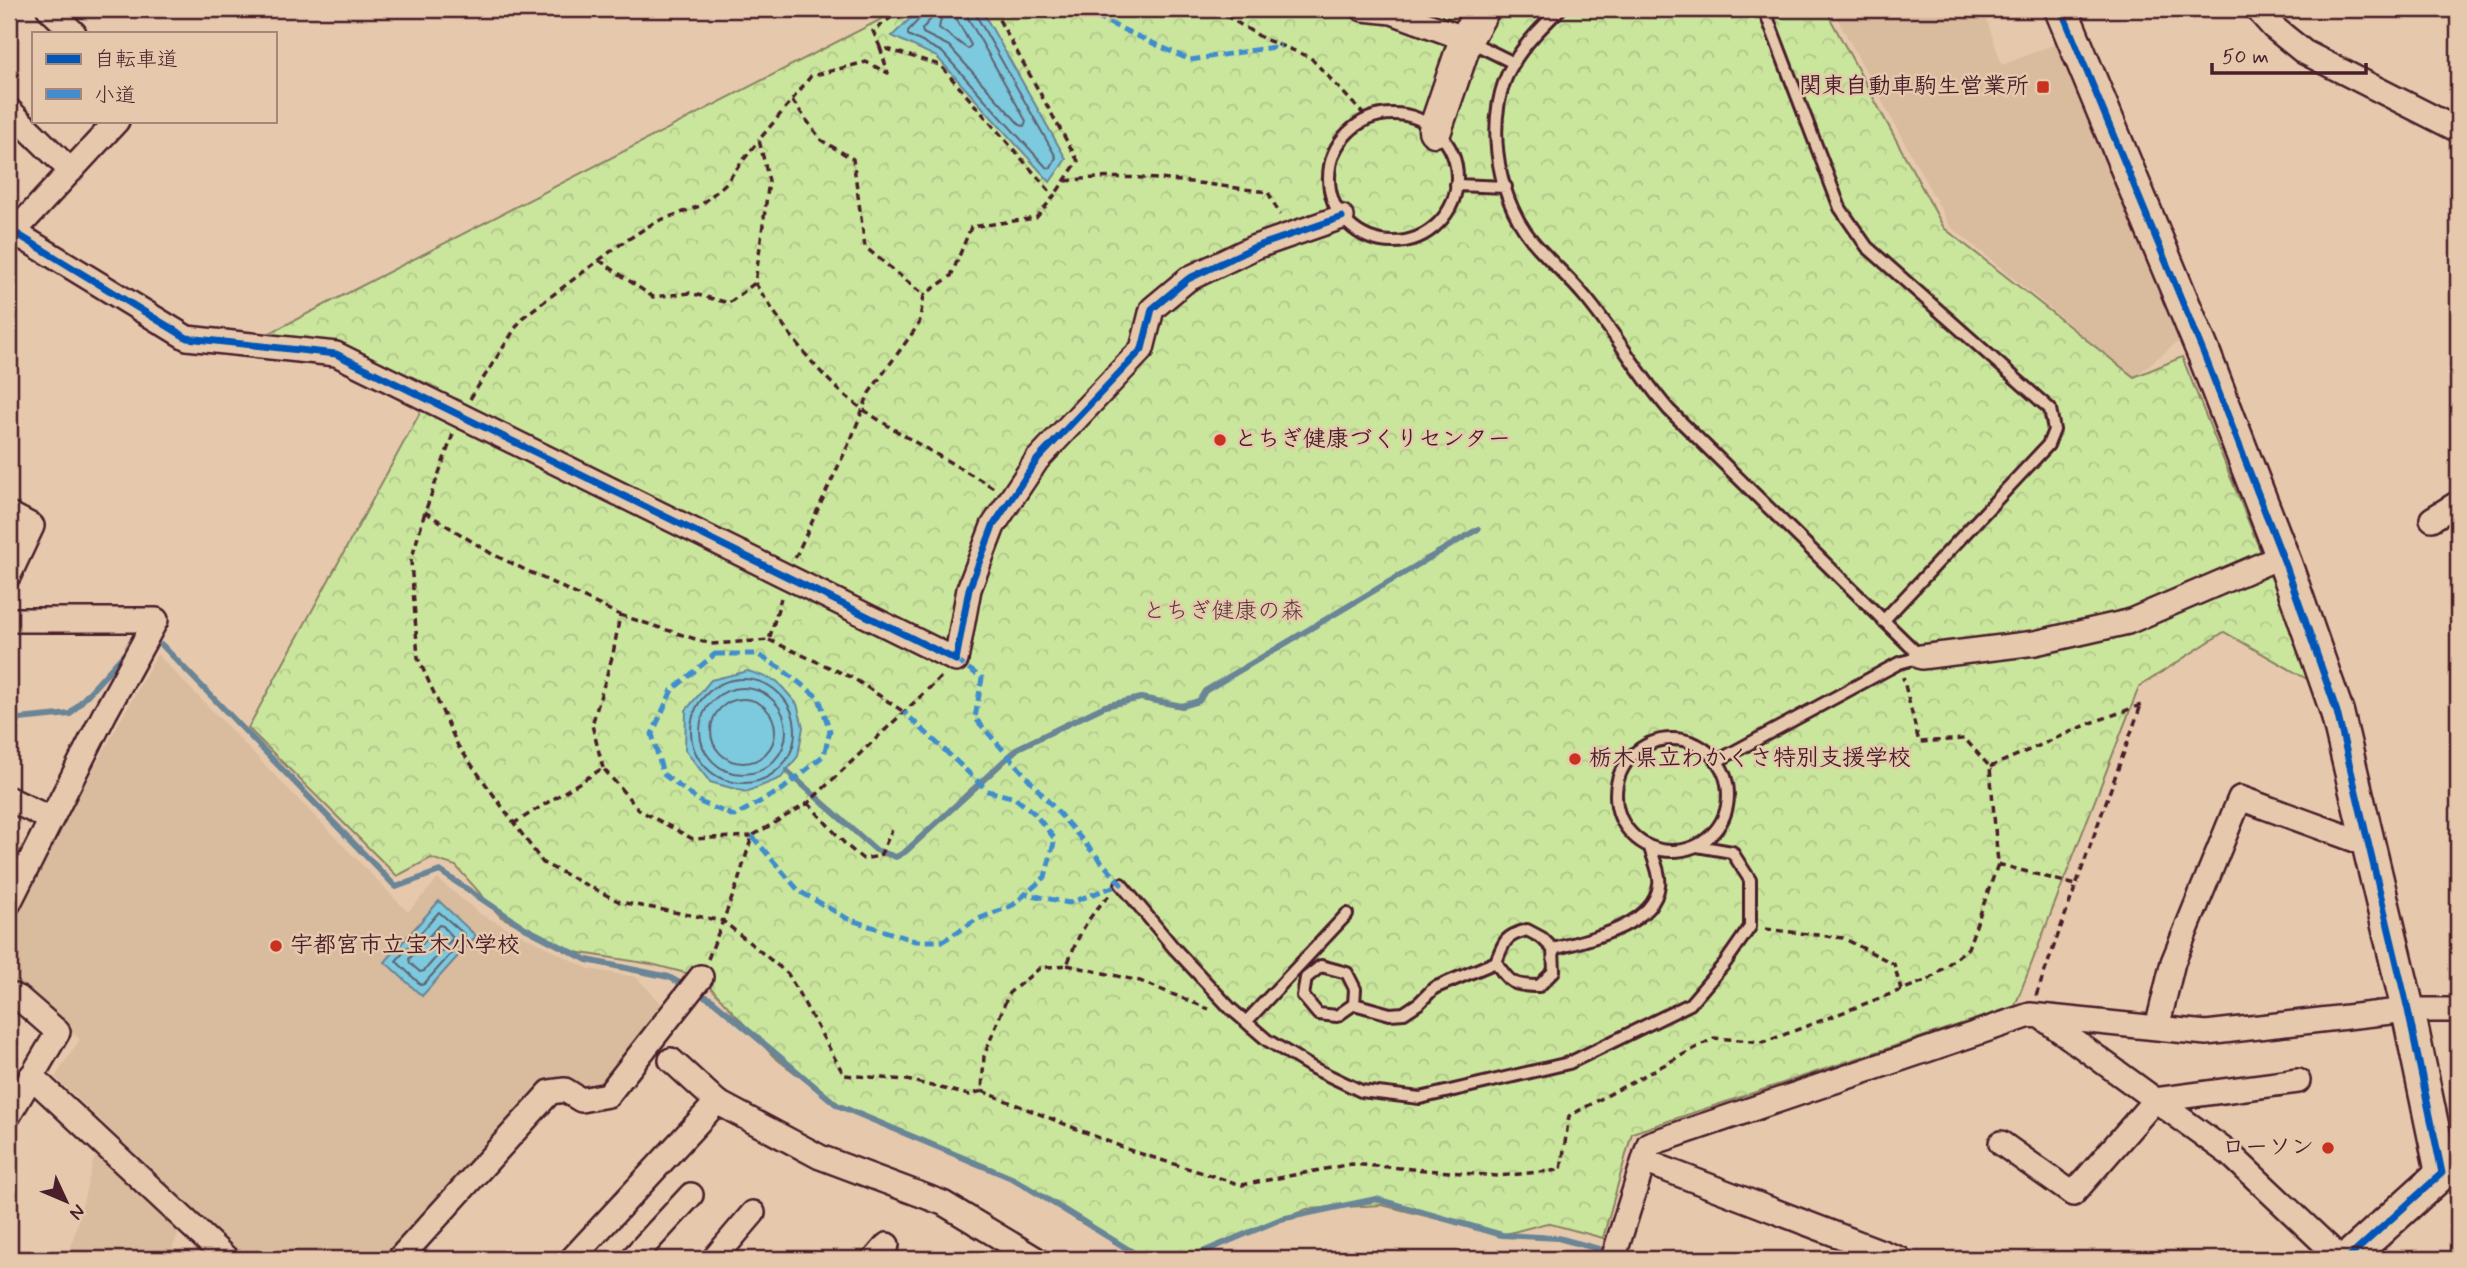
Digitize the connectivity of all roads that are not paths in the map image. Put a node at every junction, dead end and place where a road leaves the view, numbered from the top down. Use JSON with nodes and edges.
{"nodes":[{"id":1,"x":49,"y":9,"type":"edge"},
{"id":2,"x":1363,"y":9,"type":"edge"},
{"id":3,"x":1483,"y":9,"type":"edge"},
{"id":4,"x":1560,"y":9,"type":"edge"},
{"id":5,"x":1764,"y":9,"type":"edge"},
{"id":6,"x":2061,"y":9,"type":"edge"},
{"id":7,"x":2257,"y":9,"type":"edge"},
{"id":8,"x":73,"y":32,"type":"edge"},
{"id":9,"x":1466,"y":39,"type":"junction"},
{"id":10,"x":1514,"y":63,"type":"junction"},
{"id":11,"x":9,"y":110,"type":"edge"},
{"id":12,"x":116,"y":122,"type":"edge"},
{"id":13,"x":1435,"y":130,"type":"junction"},
{"id":14,"x":2458,"y":130,"type":"edge"},
{"id":15,"x":71,"y":171,"type":"junction"},
{"id":16,"x":1456,"y":185,"type":"junction"},
{"id":17,"x":1506,"y":187,"type":"junction"},
{"id":18,"x":1342,"y":217,"type":"junction"},
{"id":19,"x":11,"y":231,"type":"edge"},
{"id":20,"x":2458,"y":503,"type":"edge"},
{"id":21,"x":9,"y":514,"type":"edge"},
{"id":22,"x":2432,"y":519,"type":"dead end"},
{"id":23,"x":2282,"y":556,"type":"junction"},
{"id":24,"x":9,"y":575,"type":"edge"},
{"id":25,"x":9,"y":620,"type":"edge"},
{"id":26,"x":1882,"y":621,"type":"junction"},
{"id":27,"x":1921,"y":657,"type":"junction"},
{"id":28,"x":1717,"y":761,"type":"junction"},
{"id":29,"x":9,"y":799,"type":"edge"},
{"id":30,"x":51,"y":819,"type":"junction"},
{"id":31,"x":2369,"y":845,"type":"junction"},
{"id":32,"x":1697,"y":846,"type":"junction"},
{"id":33,"x":1650,"y":848,"type":"junction"},
{"id":34,"x":1121,"y":884,"type":"road end"},
{"id":35,"x":9,"y":900,"type":"edge"},
{"id":36,"x":1347,"y":914,"type":"dead end"},
{"id":37,"x":1553,"y":949,"type":"junction"},
{"id":38,"x":1496,"y":962,"type":"junction"},
{"id":39,"x":701,"y":977,"type":"road end"},
{"id":40,"x":9,"y":994,"type":"edge"},
{"id":41,"x":1354,"y":1004,"type":"junction"},
{"id":42,"x":2408,"y":1010,"type":"junction"},
{"id":43,"x":2458,"y":1010,"type":"edge"},
{"id":44,"x":2035,"y":1015,"type":"junction"},
{"id":45,"x":1246,"y":1022,"type":"junction"},
{"id":46,"x":2157,"y":1028,"type":"junction"},
{"id":47,"x":671,"y":1060,"type":"dead end"},
{"id":48,"x":31,"y":1076,"type":"junction"},
{"id":49,"x":2298,"y":1082,"type":"dead end"},
{"id":50,"x":2155,"y":1100,"type":"junction"},
{"id":51,"x":717,"y":1102,"type":"junction"},
{"id":52,"x":9,"y":1115,"type":"edge"},
{"id":53,"x":2001,"y":1143,"type":"dead end"},
{"id":54,"x":1644,"y":1161,"type":"junction"},
{"id":55,"x":2450,"y":1166,"type":"edge"},
{"id":56,"x":691,"y":1195,"type":"dead end"},
{"id":57,"x":753,"y":1213,"type":"dead end"},
{"id":58,"x":227,"y":1259,"type":"edge"},
{"id":59,"x":399,"y":1259,"type":"edge"},
{"id":60,"x":572,"y":1259,"type":"edge"},
{"id":61,"x":632,"y":1259,"type":"edge"},
{"id":62,"x":714,"y":1259,"type":"edge"},
{"id":63,"x":1036,"y":1259,"type":"edge"},
{"id":64,"x":1613,"y":1259,"type":"edge"},
{"id":65,"x":1900,"y":1259,"type":"edge"},
{"id":66,"x":2341,"y":1259,"type":"edge"},
{"id":67,"x":2347,"y":1259,"type":"edge"}],
"edges":[{"from":1,"to":8,"type":"street"},
{"from":2,"to":9,"type":"street"},
{"from":3,"to":9,"type":"street"},
{"from":4,"to":10,"type":"lane"},
{"from":5,"to":26,"type":"lane"},
{"from":6,"to":23,"type":"street"},
{"from":7,"to":14,"type":"street"},
{"from":9,"to":10,"type":"lane"},
{"from":9,"to":13,"type":"street"},
{"from":10,"to":17,"type":"lane"},
{"from":11,"to":15,"type":"street"},
{"from":12,"to":15,"type":"street"},
{"from":13,"to":16,"type":"lane"},
{"from":13,"to":18,"type":"lane"},
{"from":15,"to":19,"type":"street"},
{"from":16,"to":17,"type":"lane"},
{"from":16,"to":18,"type":"lane"},
{"from":17,"to":26,"type":"lane"},
{"from":18,"to":19,"type":"street"},
{"from":20,"to":22,"type":"street"},
{"from":21,"to":24,"type":"street"},
{"from":23,"to":27,"type":"street"},
{"from":23,"to":31,"type":"street"},
{"from":25,"to":30,"type":"street"},
{"from":26,"to":27,"type":"lane"},
{"from":27,"to":28,"type":"lane"},
{"from":28,"to":32,"type":"lane"},
{"from":28,"to":33,"type":"lane"},
{"from":29,"to":30,"type":"street"},
{"from":30,"to":35,"type":"street"},
{"from":31,"to":42,"type":"street"},
{"from":31,"to":46,"type":"street"},
{"from":32,"to":33,"type":"lane"},
{"from":32,"to":45,"type":"lane"},
{"from":33,"to":37,"type":"lane"},
{"from":34,"to":45,"type":"lane"},
{"from":36,"to":45,"type":"lane"},
{"from":37,"to":38,"type":"lane"},
{"from":37,"to":38,"type":"lane"},
{"from":38,"to":41,"type":"lane"},
{"from":39,"to":59,"type":"street"},
{"from":40,"to":48,"type":"street"},
{"from":41,"to":41,"type":"lane"},
{"from":42,"to":43,"type":"street"},
{"from":42,"to":46,"type":"street"},
{"from":42,"to":55,"type":"street"},
{"from":44,"to":46,"type":"street"},
{"from":44,"to":50,"type":"street"},
{"from":44,"to":54,"type":"street"},
{"from":47,"to":51,"type":"street"},
{"from":48,"to":52,"type":"street"},
{"from":48,"to":58,"type":"street"},
{"from":49,"to":50,"type":"street"},
{"from":50,"to":53,"type":"street"},
{"from":50,"to":66,"type":"street"},
{"from":51,"to":60,"type":"street"},
{"from":51,"to":63,"type":"street"},
{"from":54,"to":64,"type":"street"},
{"from":54,"to":65,"type":"street"},
{"from":55,"to":67,"type":"street"},
{"from":56,"to":61,"type":"street"},
{"from":57,"to":62,"type":"street"}]}
